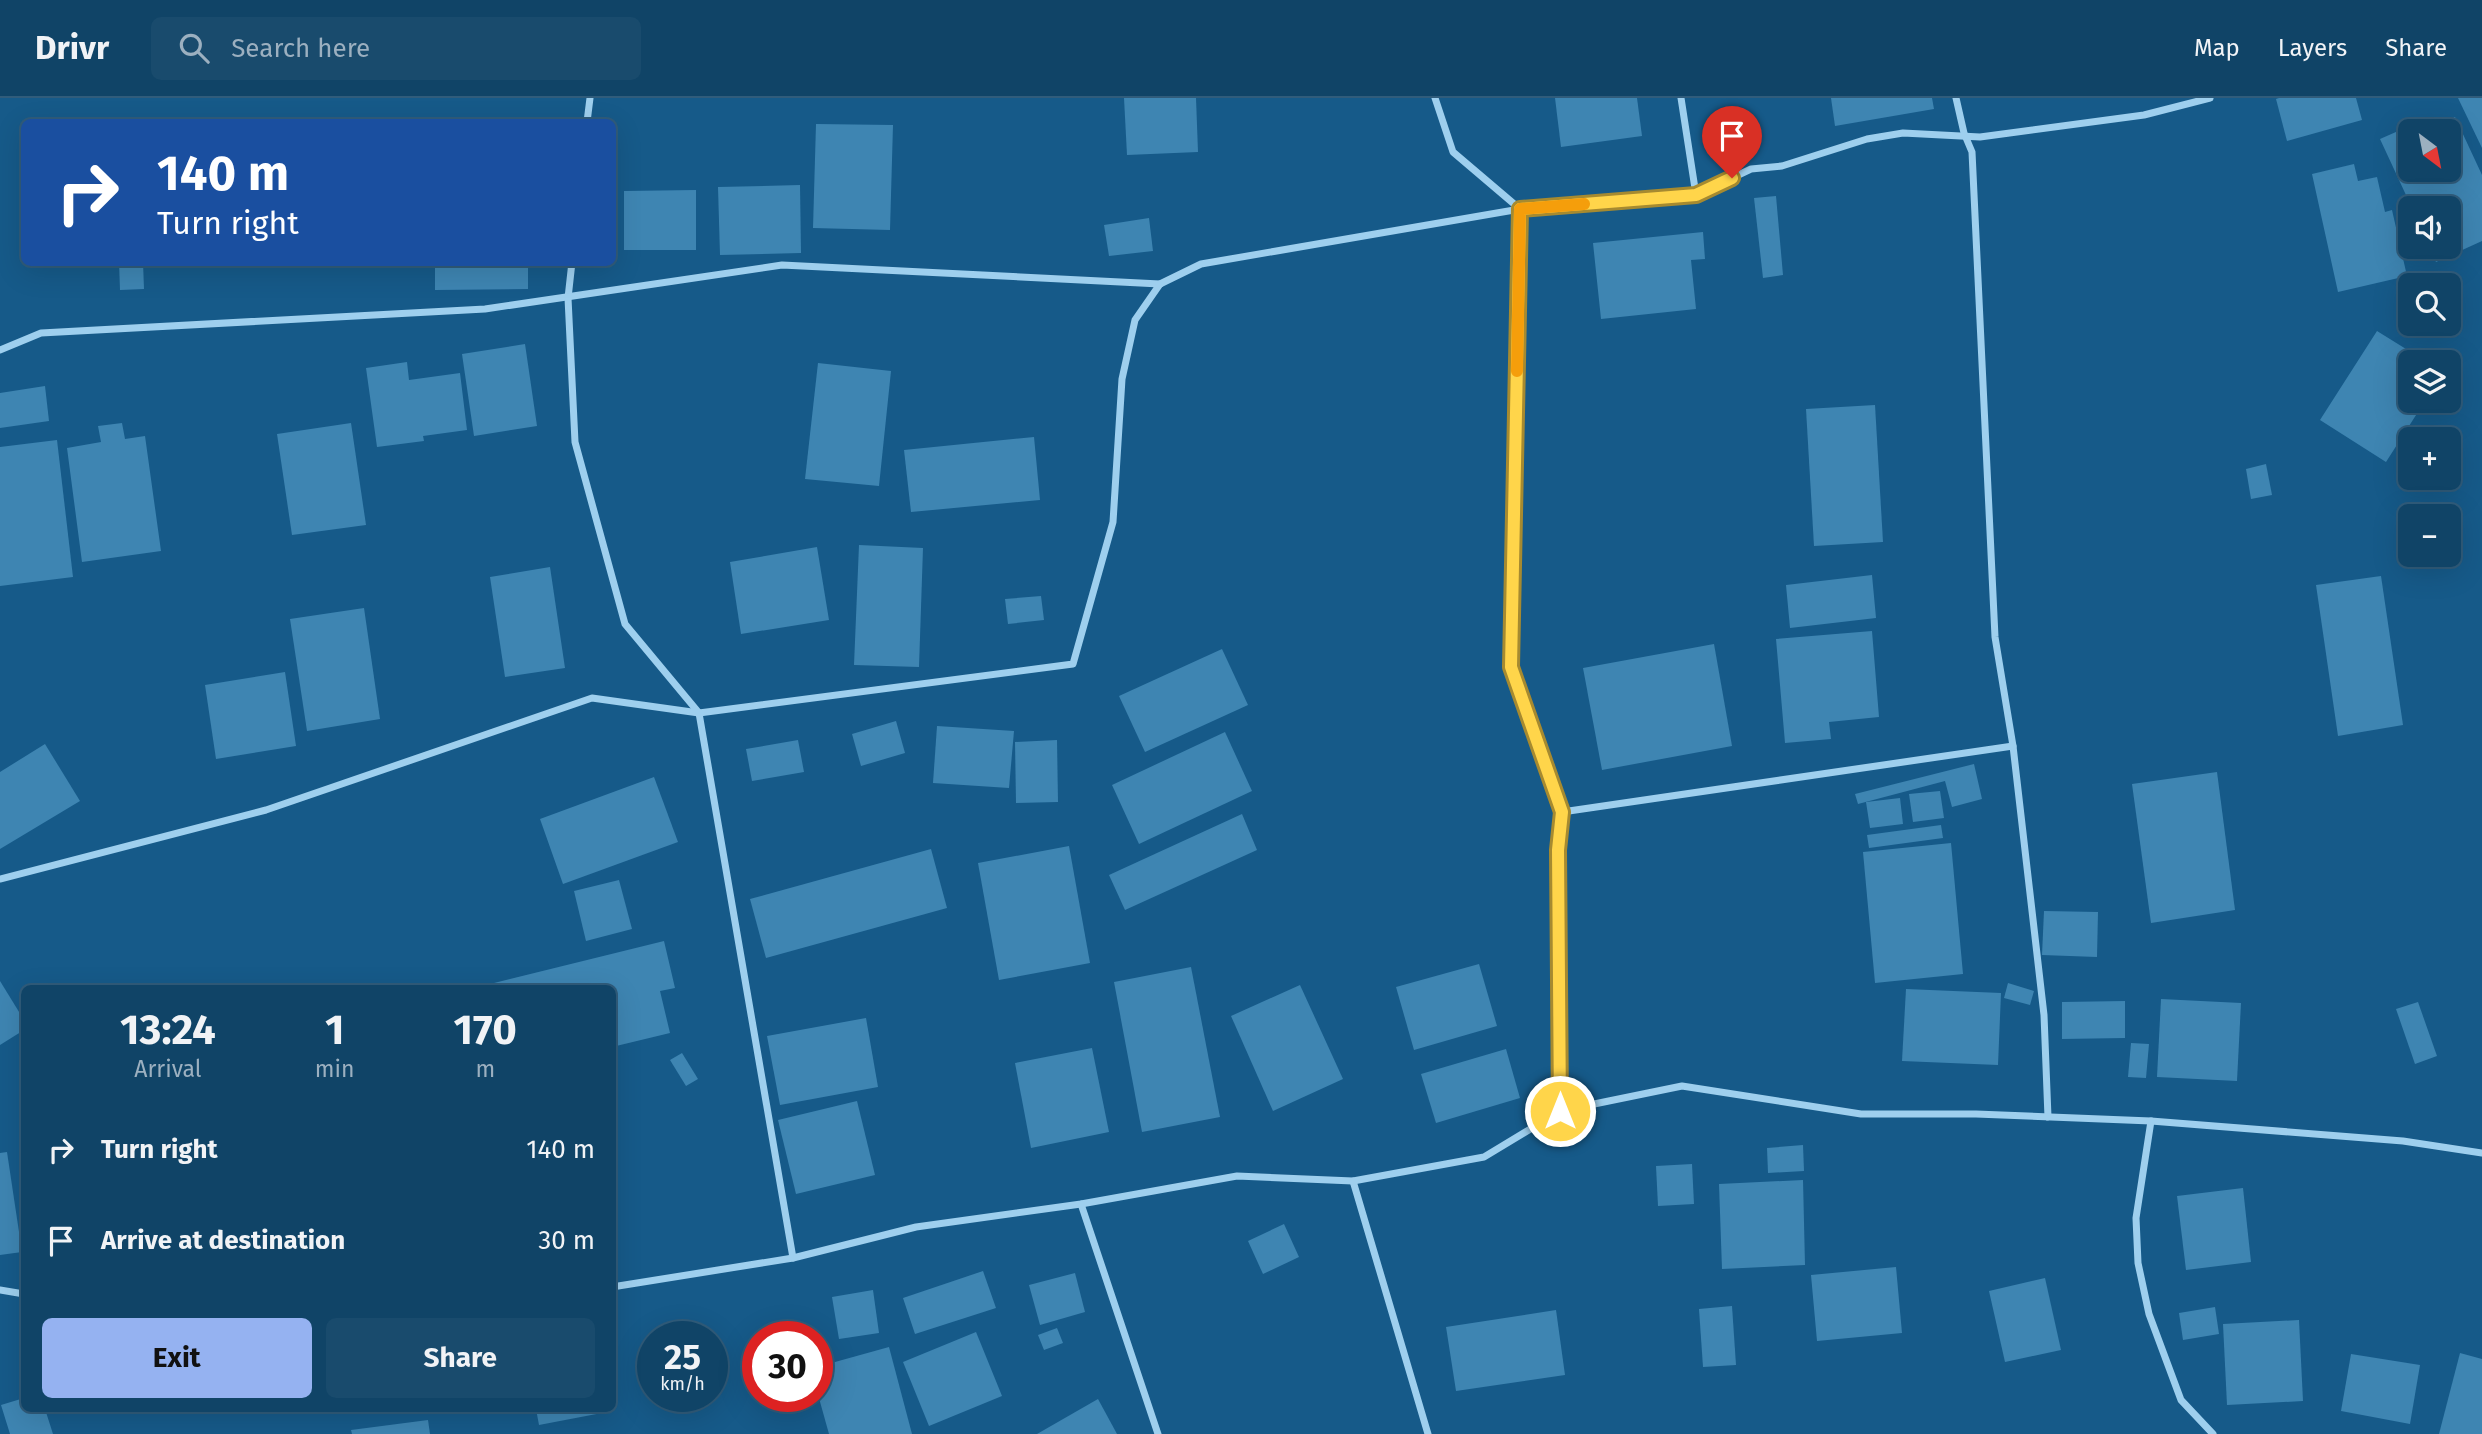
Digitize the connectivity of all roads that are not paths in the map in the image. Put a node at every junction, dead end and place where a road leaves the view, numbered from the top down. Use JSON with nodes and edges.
{"nodes":[{"id":1,"x":590,"y":98,"type":"edge"},
{"id":2,"x":1435,"y":98,"type":"edge"},
{"id":3,"x":1681,"y":98,"type":"edge"},
{"id":4,"x":1956,"y":98,"type":"edge"},
{"id":5,"x":2210,"y":98,"type":"edge"},
{"id":6,"x":587,"y":119,"type":"edge"},
{"id":7,"x":1964,"y":133,"type":"junction"},
{"id":8,"x":1696,"y":195,"type":"junction"},
{"id":9,"x":1520,"y":209,"type":"junction"},
{"id":10,"x":572,"y":266,"type":"edge"},
{"id":11,"x":1160,"y":284,"type":"junction"},
{"id":12,"x":568,"y":299,"type":"junction"},
{"id":13,"x":0,"y":350,"type":"edge"},
{"id":14,"x":699,"y":713,"type":"junction"},
{"id":15,"x":2012,"y":746,"type":"junction"},
{"id":16,"x":1562,"y":812,"type":"junction"},
{"id":17,"x":0,"y":879,"type":"edge"},
{"id":18,"x":1560,"y":1111,"type":"junction"},
{"id":19,"x":2048,"y":1116,"type":"junction"},
{"id":20,"x":2151,"y":1121,"type":"junction"},
{"id":21,"x":2482,"y":1153,"type":"edge"},
{"id":22,"x":1353,"y":1181,"type":"junction"},
{"id":23,"x":1081,"y":1204,"type":"junction"},
{"id":24,"x":793,"y":1258,"type":"junction"},
{"id":25,"x":616,"y":1286,"type":"edge"},
{"id":26,"x":0,"y":1290,"type":"edge"},
{"id":27,"x":21,"y":1294,"type":"edge"},
{"id":28,"x":1158,"y":1434,"type":"edge"},
{"id":29,"x":1428,"y":1434,"type":"edge"},
{"id":30,"x":2213,"y":1434,"type":"edge"}],
"edges":[{"from":1,"to":6,"type":"street"},
{"from":2,"to":9,"type":"street"},
{"from":3,"to":8,"type":"street"},
{"from":4,"to":7,"type":"street"},
{"from":5,"to":7,"type":"street"},
{"from":7,"to":8,"type":"street"},
{"from":7,"to":15,"type":"street"},
{"from":8,"to":9,"type":"street"},
{"from":9,"to":11,"type":"street"},
{"from":9,"to":16,"type":"street"},
{"from":10,"to":12,"type":"street"},
{"from":11,"to":12,"type":"street"},
{"from":11,"to":14,"type":"street"},
{"from":12,"to":13,"type":"street"},
{"from":12,"to":14,"type":"street"},
{"from":14,"to":17,"type":"street"},
{"from":14,"to":24,"type":"street"},
{"from":15,"to":16,"type":"street"},
{"from":15,"to":19,"type":"street"},
{"from":16,"to":18,"type":"street"},
{"from":18,"to":19,"type":"street"},
{"from":18,"to":22,"type":"street"},
{"from":19,"to":20,"type":"street"},
{"from":20,"to":21,"type":"street"},
{"from":20,"to":30,"type":"street"},
{"from":22,"to":23,"type":"street"},
{"from":22,"to":29,"type":"street"},
{"from":23,"to":24,"type":"street"},
{"from":23,"to":28,"type":"street"},
{"from":24,"to":25,"type":"street"},
{"from":26,"to":27,"type":"street"}]}
